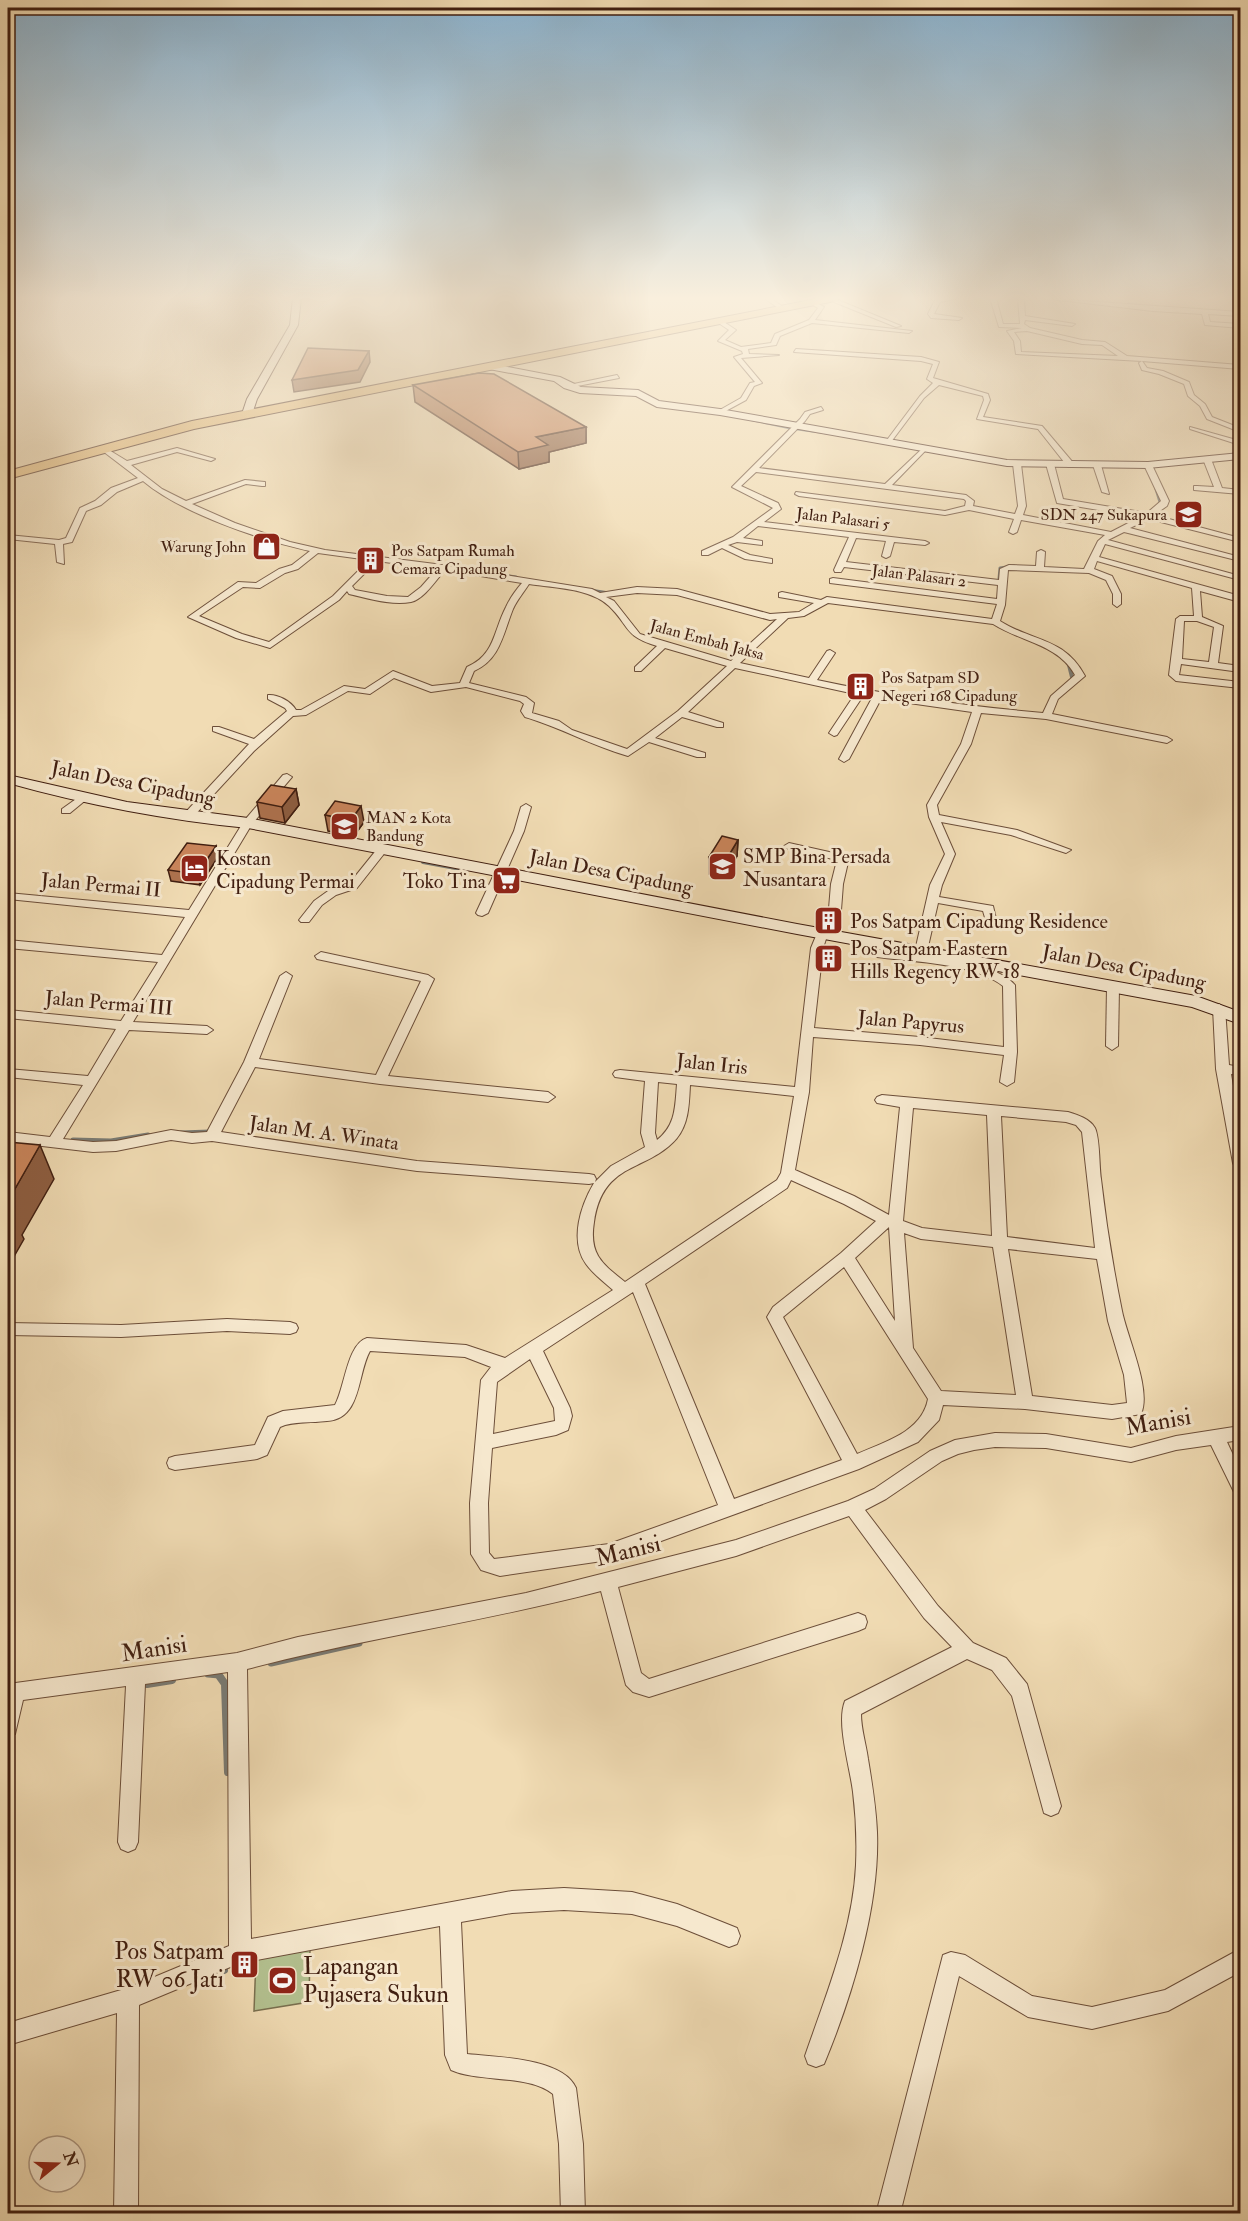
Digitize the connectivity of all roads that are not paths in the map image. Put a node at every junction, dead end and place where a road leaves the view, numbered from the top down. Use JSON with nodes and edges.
{"nodes":[{"id":1,"x":251,"y":402,"type":"edge"},
{"id":2,"x":312,"y":402,"type":"edge"},
{"id":3,"x":653,"y":402,"type":"edge"},
{"id":4,"x":739,"y":402,"type":"edge"},
{"id":5,"x":919,"y":402,"type":"edge"},
{"id":6,"x":986,"y":402,"type":"edge"},
{"id":7,"x":1199,"y":402,"type":"edge"},
{"id":8,"x":821,"y":409,"type":"dead end"},
{"id":9,"x":720,"y":412,"type":"junction"},
{"id":10,"x":248,"y":414,"type":"junction"},
{"id":11,"x":795,"y":427,"type":"junction"},
{"id":12,"x":1192,"y":428,"type":"dead end"},
{"id":13,"x":1240,"y":430,"type":"edge"},
{"id":14,"x":889,"y":441,"type":"junction"},
{"id":15,"x":1240,"y":443,"type":"edge"},
{"id":16,"x":102,"y":448,"type":"junction"},
{"id":17,"x":924,"y":448,"type":"junction"},
{"id":18,"x":1240,"y":456,"type":"edge"},
{"id":19,"x":211,"y":459,"type":"dead end"},
{"id":20,"x":1207,"y":459,"type":"junction"},
{"id":21,"x":126,"y":464,"type":"junction"},
{"id":22,"x":1017,"y":464,"type":"junction"},
{"id":23,"x":1050,"y":464,"type":"junction"},
{"id":24,"x":1071,"y":465,"type":"junction"},
{"id":25,"x":1097,"y":465,"type":"junction"},
{"id":26,"x":1148,"y":465,"type":"junction"},
{"id":27,"x":753,"y":469,"type":"junction"},
{"id":28,"x":8,"y":475,"type":"edge"},
{"id":29,"x":144,"y":478,"type":"junction"},
{"id":30,"x":262,"y":484,"type":"dead end"},
{"id":31,"x":886,"y":487,"type":"junction"},
{"id":32,"x":1197,"y":488,"type":"dead end"},
{"id":33,"x":1219,"y":490,"type":"junction"},
{"id":34,"x":1106,"y":492,"type":"dead end"},
{"id":35,"x":1240,"y":492,"type":"edge"},
{"id":36,"x":798,"y":494,"type":"dead end"},
{"id":37,"x":184,"y":504,"type":"junction"},
{"id":38,"x":969,"y":508,"type":"junction"},
{"id":39,"x":1148,"y":516,"type":"junction"},
{"id":40,"x":1019,"y":517,"type":"junction"},
{"id":41,"x":758,"y":524,"type":"junction"},
{"id":42,"x":1123,"y":529,"type":"junction"},
{"id":43,"x":1013,"y":532,"type":"dead end"},
{"id":44,"x":1111,"y":534,"type":"junction"},
{"id":45,"x":8,"y":537,"type":"edge"},
{"id":46,"x":854,"y":537,"type":"junction"},
{"id":47,"x":736,"y":538,"type":"junction"},
{"id":48,"x":890,"y":540,"type":"junction"},
{"id":49,"x":1240,"y":540,"type":"edge"},
{"id":50,"x":59,"y":542,"type":"junction"},
{"id":51,"x":1102,"y":542,"type":"junction"},
{"id":52,"x":759,"y":543,"type":"dead end"},
{"id":53,"x":925,"y":543,"type":"dead end"},
{"id":54,"x":723,"y":546,"type":"junction"},
{"id":55,"x":317,"y":550,"type":"junction"},
{"id":56,"x":1041,"y":552,"type":"dead end"},
{"id":57,"x":705,"y":553,"type":"dead end"},
{"id":58,"x":886,"y":556,"type":"dead end"},
{"id":59,"x":375,"y":558,"type":"junction"},
{"id":60,"x":1094,"y":558,"type":"junction"},
{"id":61,"x":1240,"y":560,"type":"edge"},
{"id":62,"x":769,"y":561,"type":"dead end"},
{"id":63,"x":61,"y":562,"type":"dead end"},
{"id":64,"x":841,"y":564,"type":"junction"},
{"id":65,"x":443,"y":567,"type":"junction"},
{"id":66,"x":1040,"y":569,"type":"junction"},
{"id":67,"x":1089,"y":570,"type":"junction"},
{"id":68,"x":1240,"y":578,"type":"edge"},
{"id":69,"x":527,"y":581,"type":"junction"},
{"id":70,"x":833,"y":581,"type":"junction"},
{"id":71,"x":1002,"y":583,"type":"junction"},
{"id":72,"x":348,"y":586,"type":"junction"},
{"id":73,"x":1196,"y":587,"type":"junction"},
{"id":74,"x":601,"y":595,"type":"junction"},
{"id":75,"x":782,"y":595,"type":"dead end"},
{"id":76,"x":1240,"y":599,"type":"edge"},
{"id":77,"x":824,"y":601,"type":"junction"},
{"id":78,"x":1001,"y":602,"type":"junction"},
{"id":79,"x":1118,"y":604,"type":"dead end"},
{"id":80,"x":784,"y":617,"type":"junction"},
{"id":81,"x":1198,"y":618,"type":"junction"},
{"id":82,"x":995,"y":622,"type":"junction"},
{"id":83,"x":663,"y":645,"type":"junction"},
{"id":84,"x":830,"y":653,"type":"dead end"},
{"id":85,"x":1177,"y":661,"type":"junction"},
{"id":86,"x":735,"y":664,"type":"junction"},
{"id":87,"x":1213,"y":665,"type":"junction"},
{"id":88,"x":638,"y":669,"type":"dead end"},
{"id":89,"x":1240,"y":669,"type":"edge"},
{"id":90,"x":811,"y":682,"type":"junction"},
{"id":91,"x":465,"y":685,"type":"junction"},
{"id":92,"x":1240,"y":685,"type":"edge"},
{"id":93,"x":861,"y":692,"type":"junction"},
{"id":94,"x":878,"y":696,"type":"junction"},
{"id":95,"x":271,"y":697,"type":"dead end"},
{"id":96,"x":977,"y":710,"type":"junction"},
{"id":97,"x":291,"y":713,"type":"junction"},
{"id":98,"x":681,"y":713,"type":"junction"},
{"id":99,"x":1046,"y":716,"type":"junction"},
{"id":100,"x":720,"y":724,"type":"dead end"},
{"id":101,"x":216,"y":729,"type":"dead end"},
{"id":102,"x":834,"y":733,"type":"dead end"},
{"id":103,"x":649,"y":739,"type":"junction"},
{"id":104,"x":1167,"y":741,"type":"dead end"},
{"id":105,"x":255,"y":743,"type":"junction"},
{"id":106,"x":700,"y":755,"type":"dead end"},
{"id":107,"x":844,"y":759,"type":"dead end"},
{"id":108,"x":287,"y":777,"type":"dead end"},
{"id":109,"x":8,"y":779,"type":"edge"},
{"id":110,"x":82,"y":797,"type":"junction"},
{"id":111,"x":526,"y":807,"type":"dead end"},
{"id":112,"x":66,"y":811,"type":"dead end"},
{"id":113,"x":187,"y":817,"type":"junction"},
{"id":114,"x":934,"y":817,"type":"junction"},
{"id":115,"x":248,"y":824,"type":"junction"},
{"id":116,"x":789,"y":846,"type":"dead end"},
{"id":117,"x":382,"y":850,"type":"junction"},
{"id":118,"x":1066,"y":850,"type":"dead end"},
{"id":119,"x":500,"y":872,"type":"junction"},
{"id":120,"x":8,"y":896,"type":"edge"},
{"id":121,"x":933,"y":899,"type":"junction"},
{"id":122,"x":482,"y":913,"type":"dead end"},
{"id":123,"x":191,"y":914,"type":"junction"},
{"id":124,"x":990,"y":919,"type":"dead end"},
{"id":125,"x":305,"y":920,"type":"dead end"},
{"id":126,"x":827,"y":935,"type":"junction"},
{"id":127,"x":8,"y":944,"type":"edge"},
{"id":128,"x":921,"y":951,"type":"junction"},
{"id":129,"x":876,"y":953,"type":"dead end"},
{"id":130,"x":321,"y":956,"type":"dead end"},
{"id":131,"x":167,"y":959,"type":"junction"},
{"id":132,"x":286,"y":976,"type":"dead end"},
{"id":133,"x":1113,"y":987,"type":"junction"},
{"id":134,"x":1218,"y":1008,"type":"junction"},
{"id":135,"x":8,"y":1014,"type":"edge"},
{"id":136,"x":1240,"y":1018,"type":"edge"},
{"id":137,"x":125,"y":1026,"type":"junction"},
{"id":138,"x":207,"y":1030,"type":"dead end"},
{"id":139,"x":807,"y":1032,"type":"junction"},
{"id":140,"x":1112,"y":1046,"type":"dead end"},
{"id":141,"x":1011,"y":1052,"type":"junction"},
{"id":142,"x":251,"y":1062,"type":"junction"},
{"id":143,"x":1223,"y":1069,"type":"junction"},
{"id":144,"x":1240,"y":1071,"type":"edge"},
{"id":145,"x":8,"y":1072,"type":"edge"},
{"id":146,"x":620,"y":1074,"type":"dead end"},
{"id":147,"x":652,"y":1078,"type":"junction"},
{"id":148,"x":380,"y":1080,"type":"junction"},
{"id":149,"x":92,"y":1081,"type":"junction"},
{"id":150,"x":684,"y":1082,"type":"junction"},
{"id":151,"x":1007,"y":1082,"type":"dead end"},
{"id":152,"x":801,"y":1092,"type":"junction"},
{"id":153,"x":548,"y":1097,"type":"dead end"},
{"id":154,"x":882,"y":1100,"type":"dead end"},
{"id":155,"x":908,"y":1103,"type":"junction"},
{"id":156,"x":994,"y":1110,"type":"junction"},
{"id":157,"x":212,"y":1136,"type":"junction"},
{"id":158,"x":8,"y":1137,"type":"edge"},
{"id":159,"x":55,"y":1141,"type":"junction"},
{"id":160,"x":652,"y":1149,"type":"junction"},
{"id":161,"x":1240,"y":1163,"type":"edge"},
{"id":162,"x":788,"y":1173,"type":"junction"},
{"id":163,"x":589,"y":1179,"type":"dead end"},
{"id":164,"x":891,"y":1221,"type":"junction"},
{"id":165,"x":1000,"y":1244,"type":"junction"},
{"id":166,"x":1102,"y":1254,"type":"junction"},
{"id":167,"x":846,"y":1257,"type":"junction"},
{"id":168,"x":631,"y":1286,"type":"junction"},
{"id":169,"x":290,"y":1328,"type":"dead end"},
{"id":170,"x":8,"y":1329,"type":"edge"},
{"id":171,"x":534,"y":1350,"type":"junction"},
{"id":172,"x":905,"y":1351,"type":"junction"},
{"id":173,"x":507,"y":1366,"type":"junction"},
{"id":174,"x":936,"y":1398,"type":"junction"},
{"id":175,"x":1025,"y":1402,"type":"junction"},
{"id":176,"x":1240,"y":1433,"type":"edge"},
{"id":177,"x":1215,"y":1436,"type":"junction"},
{"id":178,"x":483,"y":1443,"type":"junction"},
{"id":179,"x":175,"y":1462,"type":"dead end"},
{"id":180,"x":853,"y":1464,"type":"junction"},
{"id":181,"x":1240,"y":1486,"type":"edge"},
{"id":182,"x":728,"y":1507,"type":"junction"},
{"id":183,"x":853,"y":1507,"type":"junction"},
{"id":184,"x":608,"y":1581,"type":"junction"},
{"id":185,"x":858,"y":1623,"type":"dead end"},
{"id":186,"x":966,"y":1649,"type":"junction"},
{"id":187,"x":237,"y":1662,"type":"junction"},
{"id":188,"x":136,"y":1677,"type":"junction"},
{"id":189,"x":11,"y":1693,"type":"edge"},
{"id":190,"x":8,"y":1727,"type":"edge"},
{"id":191,"x":1051,"y":1806,"type":"dead end"},
{"id":192,"x":128,"y":1842,"type":"dead end"},
{"id":193,"x":450,"y":1913,"type":"junction"},
{"id":194,"x":729,"y":1936,"type":"dead end"},
{"id":195,"x":240,"y":1952,"type":"junction"},
{"id":196,"x":1240,"y":1960,"type":"edge"},
{"id":197,"x":128,"y":1999,"type":"junction"},
{"id":198,"x":8,"y":2034,"type":"edge"},
{"id":199,"x":816,"y":2056,"type":"dead end"},
{"id":200,"x":126,"y":2214,"type":"edge"},
{"id":201,"x":573,"y":2214,"type":"edge"},
{"id":202,"x":888,"y":2214,"type":"edge"}],
"edges":[{"from":1,"to":10,"type":"street"},
{"from":2,"to":10,"type":"highway"},
{"from":3,"to":9,"type":"street"},
{"from":4,"to":9,"type":"street"},
{"from":5,"to":14,"type":"street"},
{"from":6,"to":24,"type":"street"},
{"from":7,"to":13,"type":"street"},
{"from":8,"to":11,"type":"street"},
{"from":9,"to":11,"type":"street"},
{"from":10,"to":16,"type":"highway"},
{"from":11,"to":14,"type":"street"},
{"from":11,"to":27,"type":"street"},
{"from":12,"to":15,"type":"street"},
{"from":14,"to":17,"type":"street"},
{"from":16,"to":21,"type":"street"},
{"from":16,"to":28,"type":"highway"},
{"from":17,"to":22,"type":"street"},
{"from":17,"to":31,"type":"street"},
{"from":18,"to":20,"type":"street"},
{"from":19,"to":21,"type":"street"},
{"from":20,"to":26,"type":"street"},
{"from":20,"to":33,"type":"street"},
{"from":21,"to":29,"type":"street"},
{"from":22,"to":23,"type":"street"},
{"from":22,"to":40,"type":"street"},
{"from":23,"to":24,"type":"street"},
{"from":23,"to":39,"type":"street"},
{"from":24,"to":25,"type":"street"},
{"from":25,"to":26,"type":"street"},
{"from":25,"to":34,"type":"street"},
{"from":26,"to":39,"type":"street"},
{"from":27,"to":31,"type":"street"},
{"from":27,"to":41,"type":"street"},
{"from":29,"to":37,"type":"street"},
{"from":29,"to":50,"type":"street"},
{"from":30,"to":37,"type":"street"},
{"from":31,"to":38,"type":"street"},
{"from":32,"to":33,"type":"street"},
{"from":33,"to":35,"type":"street"},
{"from":36,"to":38,"type":"street"},
{"from":37,"to":55,"type":"street"},
{"from":38,"to":40,"type":"street"},
{"from":39,"to":42,"type":"street"},
{"from":39,"to":49,"type":"street"},
{"from":40,"to":43,"type":"street"},
{"from":40,"to":44,"type":"street"},
{"from":41,"to":46,"type":"street","name":"Jalan Palasari 5"},
{"from":41,"to":47,"type":"street"},
{"from":42,"to":44,"type":"street"},
{"from":42,"to":61,"type":"street"},
{"from":44,"to":51,"type":"street"},
{"from":45,"to":50,"type":"street"},
{"from":46,"to":48,"type":"street","name":"Jalan Palasari 5"},
{"from":46,"to":64,"type":"street"},
{"from":47,"to":52,"type":"street"},
{"from":47,"to":54,"type":"street"},
{"from":48,"to":53,"type":"street","name":"Jalan Palasari 5"},
{"from":48,"to":58,"type":"street"},
{"from":50,"to":63,"type":"street"},
{"from":51,"to":60,"type":"street"},
{"from":51,"to":68,"type":"street"},
{"from":54,"to":57,"type":"street"},
{"from":54,"to":62,"type":"street"},
{"from":55,"to":59,"type":"street"},
{"from":55,"to":72,"type":"street"},
{"from":56,"to":66,"type":"street"},
{"from":59,"to":65,"type":"street"},
{"from":59,"to":72,"type":"street"},
{"from":60,"to":67,"type":"street"},
{"from":60,"to":73,"type":"street"},
{"from":64,"to":70,"type":"street"},
{"from":64,"to":71,"type":"street"},
{"from":65,"to":69,"type":"street"},
{"from":65,"to":72,"type":"street"},
{"from":66,"to":67,"type":"street"},
{"from":66,"to":71,"type":"street"},
{"from":67,"to":79,"type":"street"},
{"from":69,"to":74,"type":"street"},
{"from":69,"to":91,"type":"street"},
{"from":70,"to":77,"type":"street"},
{"from":70,"to":78,"type":"street","name":"Jalan Palasari 2"},
{"from":71,"to":78,"type":"street"},
{"from":73,"to":76,"type":"street"},
{"from":73,"to":81,"type":"street"},
{"from":74,"to":80,"type":"street"},
{"from":74,"to":83,"type":"street","name":"Jalan Embah Jaksa"},
{"from":75,"to":77,"type":"street"},
{"from":77,"to":80,"type":"street"},
{"from":77,"to":82,"type":"street"},
{"from":78,"to":82,"type":"street"},
{"from":80,"to":86,"type":"street"},
{"from":81,"to":85,"type":"street"},
{"from":81,"to":87,"type":"street"},
{"from":82,"to":99,"type":"street"},
{"from":83,"to":86,"type":"street","name":"Jalan Embah Jaksa"},
{"from":83,"to":88,"type":"street"},
{"from":84,"to":90,"type":"street"},
{"from":85,"to":87,"type":"street"},
{"from":85,"to":92,"type":"street"},
{"from":86,"to":90,"type":"street","name":"Jalan Embah Jaksa"},
{"from":86,"to":98,"type":"street"},
{"from":87,"to":89,"type":"street"},
{"from":90,"to":93,"type":"street","name":"Jalan Embah Jaksa"},
{"from":91,"to":97,"type":"street"},
{"from":91,"to":103,"type":"street"},
{"from":93,"to":94,"type":"street","name":"Jalan Embah Jaksa"},
{"from":93,"to":102,"type":"street"},
{"from":94,"to":96,"type":"street","name":"Jalan Embah Jaksa"},
{"from":94,"to":107,"type":"street"},
{"from":95,"to":97,"type":"street"},
{"from":96,"to":99,"type":"street","name":"Jalan Embah Jaksa"},
{"from":96,"to":114,"type":"street"},
{"from":97,"to":105,"type":"street"},
{"from":98,"to":100,"type":"street"},
{"from":98,"to":103,"type":"street"},
{"from":99,"to":104,"type":"street","name":"Jalan Embah Jaksa"},
{"from":101,"to":105,"type":"street"},
{"from":103,"to":106,"type":"street"},
{"from":105,"to":113,"type":"street"},
{"from":108,"to":115,"type":"street"},
{"from":109,"to":110,"type":"street","name":"Jalan Desa Cipadung"},
{"from":110,"to":112,"type":"street"},
{"from":110,"to":113,"type":"street","name":"Jalan Desa Cipadung"},
{"from":111,"to":119,"type":"street"},
{"from":113,"to":115,"type":"street","name":"Jalan Desa Cipadung"},
{"from":114,"to":118,"type":"street"},
{"from":114,"to":121,"type":"street"},
{"from":115,"to":117,"type":"street","name":"Jalan Desa Cipadung"},
{"from":115,"to":123,"type":"street"},
{"from":116,"to":126,"type":"street"},
{"from":117,"to":119,"type":"street","name":"Jalan Desa Cipadung"},
{"from":117,"to":125,"type":"street"},
{"from":119,"to":122,"type":"street"},
{"from":119,"to":126,"type":"street","name":"Jalan Desa Cipadung"},
{"from":120,"to":123,"type":"street","name":"Jalan Permai II"},
{"from":121,"to":124,"type":"street"},
{"from":121,"to":128,"type":"street"},
{"from":123,"to":131,"type":"street"},
{"from":126,"to":128,"type":"street","name":"Jalan Desa Cipadung"},
{"from":126,"to":139,"type":"street"},
{"from":127,"to":131,"type":"street"},
{"from":128,"to":133,"type":"street","name":"Jalan Desa Cipadung"},
{"from":129,"to":141,"type":"street"},
{"from":130,"to":148,"type":"street"},
{"from":131,"to":137,"type":"street"},
{"from":132,"to":142,"type":"street"},
{"from":133,"to":134,"type":"street","name":"Jalan Desa Cipadung"},
{"from":133,"to":140,"type":"street"},
{"from":134,"to":136,"type":"street","name":"Jalan Desa Cipadung"},
{"from":134,"to":143,"type":"street"},
{"from":135,"to":137,"type":"street","name":"Jalan Permai III"},
{"from":137,"to":138,"type":"street","name":"Jalan Permai III"},
{"from":137,"to":149,"type":"street"},
{"from":139,"to":141,"type":"street","name":"Jalan Papyrus"},
{"from":139,"to":152,"type":"street"},
{"from":141,"to":151,"type":"street"},
{"from":142,"to":148,"type":"street"},
{"from":142,"to":157,"type":"street"},
{"from":143,"to":144,"type":"street"},
{"from":143,"to":161,"type":"street"},
{"from":145,"to":149,"type":"street"},
{"from":146,"to":147,"type":"street","name":"Jalan Iris"},
{"from":147,"to":150,"type":"street","name":"Jalan Iris"},
{"from":147,"to":160,"type":"street"},
{"from":148,"to":153,"type":"street"},
{"from":149,"to":159,"type":"street"},
{"from":150,"to":152,"type":"street","name":"Jalan Iris"},
{"from":150,"to":160,"type":"street"},
{"from":152,"to":162,"type":"street"},
{"from":154,"to":155,"type":"street"},
{"from":155,"to":156,"type":"street"},
{"from":155,"to":164,"type":"street"},
{"from":156,"to":165,"type":"street"},
{"from":156,"to":166,"type":"street"},
{"from":157,"to":159,"type":"street","name":"Jalan M. A. Winata"},
{"from":157,"to":163,"type":"street","name":"Jalan M. A. Winata"},
{"from":158,"to":159,"type":"street","name":"Jalan M. A. Winata"},
{"from":160,"to":168,"type":"street"},
{"from":162,"to":164,"type":"street"},
{"from":162,"to":168,"type":"street"},
{"from":164,"to":165,"type":"street"},
{"from":164,"to":167,"type":"street"},
{"from":164,"to":172,"type":"street"},
{"from":165,"to":166,"type":"street"},
{"from":165,"to":175,"type":"street"},
{"from":166,"to":175,"type":"street"},
{"from":167,"to":172,"type":"street"},
{"from":167,"to":180,"type":"street"},
{"from":168,"to":171,"type":"street"},
{"from":168,"to":182,"type":"street"},
{"from":169,"to":170,"type":"street"},
{"from":171,"to":173,"type":"street"},
{"from":171,"to":178,"type":"street"},
{"from":172,"to":174,"type":"street"},
{"from":173,"to":178,"type":"street"},
{"from":173,"to":179,"type":"street"},
{"from":174,"to":175,"type":"street"},
{"from":174,"to":180,"type":"street"},
{"from":176,"to":177,"type":"street","name":"Manisi"},
{"from":177,"to":181,"type":"street"},
{"from":177,"to":183,"type":"street","name":"Manisi"},
{"from":178,"to":182,"type":"street"},
{"from":180,"to":182,"type":"street"},
{"from":183,"to":184,"type":"street","name":"Manisi"},
{"from":183,"to":186,"type":"street"},
{"from":184,"to":185,"type":"street"},
{"from":184,"to":187,"type":"street","name":"Manisi"},
{"from":186,"to":191,"type":"street"},
{"from":186,"to":199,"type":"street"},
{"from":187,"to":188,"type":"street","name":"Manisi"},
{"from":187,"to":195,"type":"street"},
{"from":188,"to":189,"type":"street","name":"Manisi"},
{"from":188,"to":192,"type":"street"},
{"from":189,"to":190,"type":"street"},
{"from":193,"to":194,"type":"street"},
{"from":193,"to":195,"type":"street"},
{"from":193,"to":201,"type":"street"},
{"from":195,"to":197,"type":"street"},
{"from":196,"to":202,"type":"street"},
{"from":197,"to":198,"type":"street"},
{"from":197,"to":200,"type":"street"}]}
